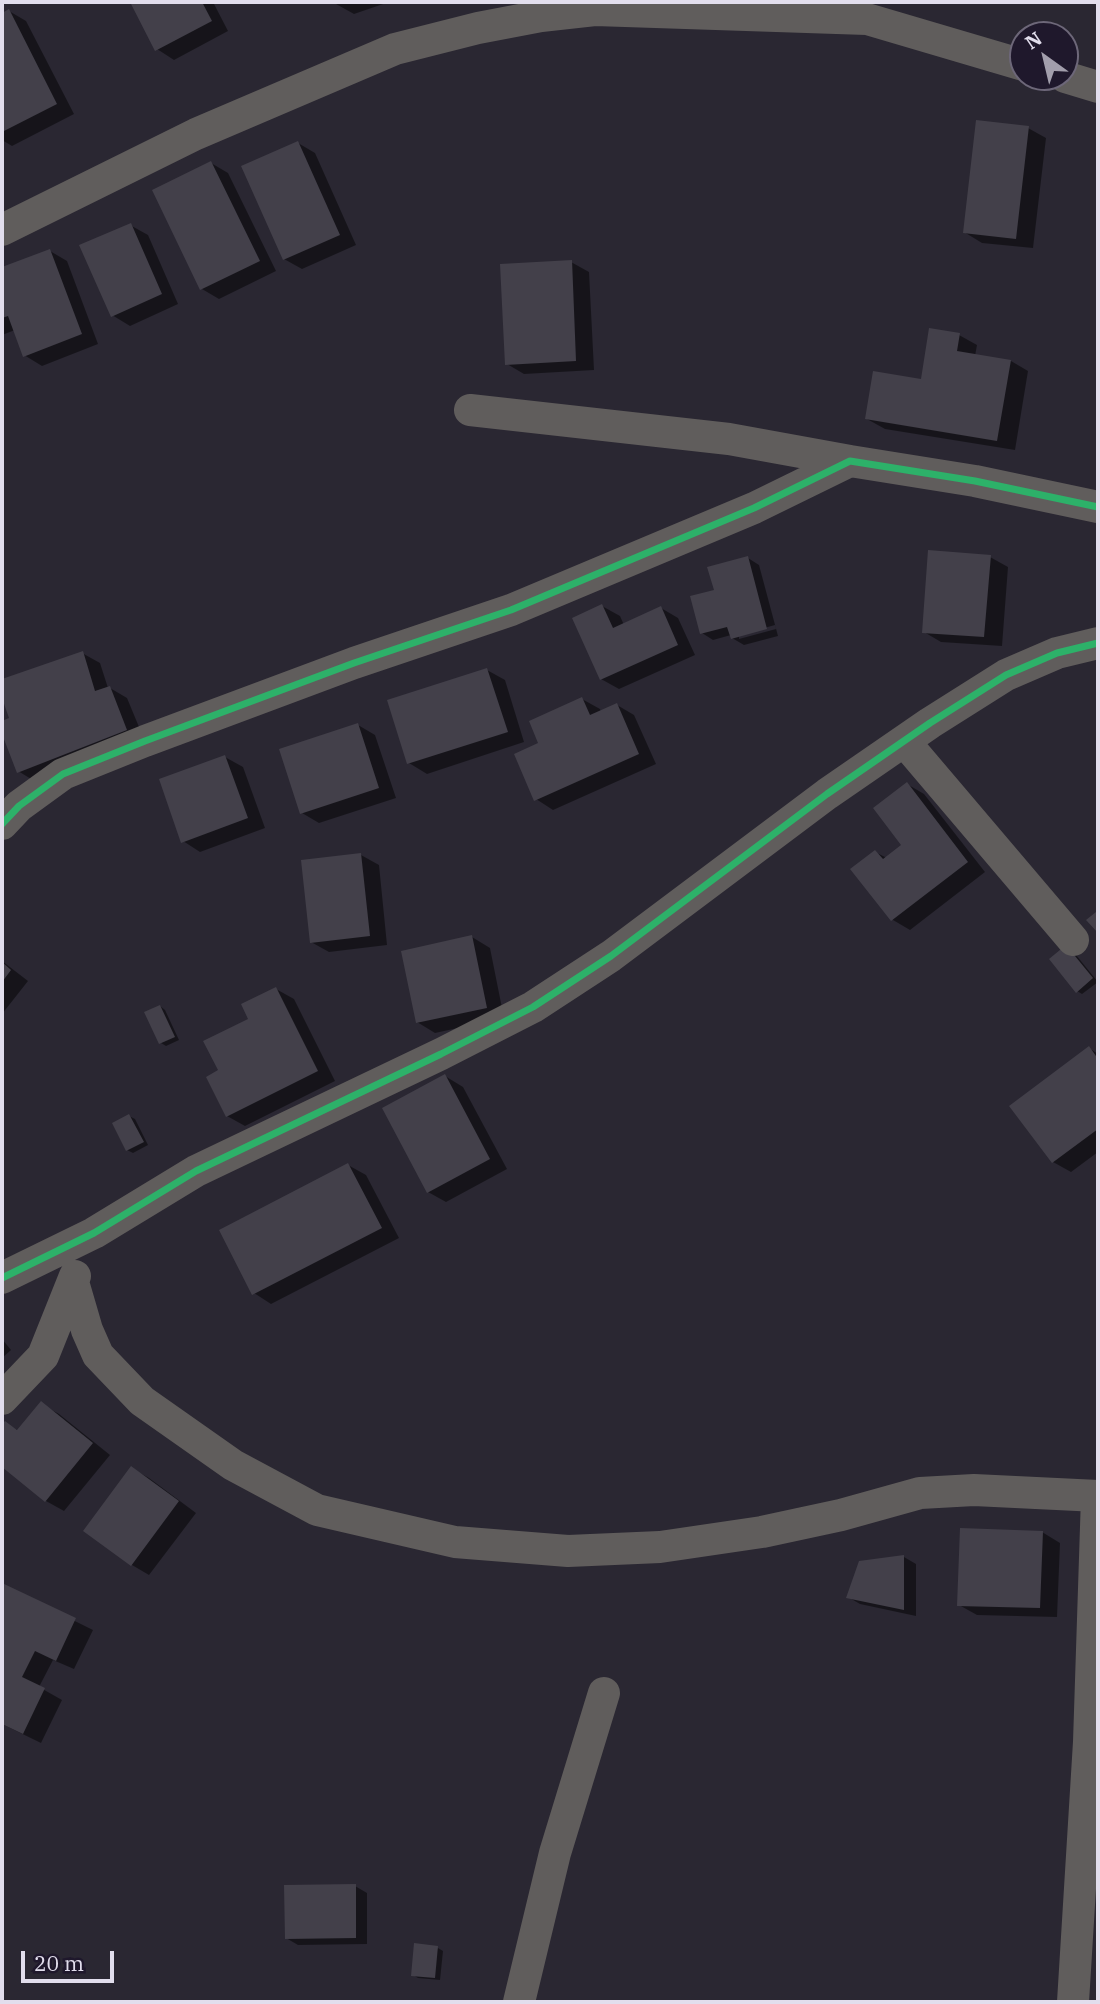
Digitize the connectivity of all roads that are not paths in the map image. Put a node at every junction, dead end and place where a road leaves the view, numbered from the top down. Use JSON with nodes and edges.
{"nodes":[{"id":1,"x":857,"y":10,"type":"edge"},
{"id":2,"x":1009,"y":60,"type":"edge"},
{"id":3,"x":1079,"y":81,"type":"edge"},
{"id":4,"x":1098,"y":87,"type":"edge"},
{"id":5,"x":2,"y":230,"type":"edge"},
{"id":6,"x":470,"y":410,"type":"dead end"},
{"id":7,"x":850,"y":461,"type":"junction"},
{"id":8,"x":1098,"y":507,"type":"edge"},
{"id":9,"x":1098,"y":643,"type":"edge"},
{"id":10,"x":904,"y":741,"type":"junction"},
{"id":11,"x":2,"y":824,"type":"edge"},
{"id":12,"x":1073,"y":940,"type":"dead end"},
{"id":13,"x":94,"y":1233,"type":"junction"},
{"id":14,"x":2,"y":1278,"type":"edge"},
{"id":15,"x":73,"y":1282,"type":"junction"},
{"id":16,"x":2,"y":1399,"type":"edge"},
{"id":17,"x":1098,"y":1496,"type":"edge"},
{"id":18,"x":604,"y":1693,"type":"dead end"},
{"id":19,"x":519,"y":2002,"type":"edge"},
{"id":20,"x":1073,"y":2002,"type":"edge"}],
"edges":[{"from":1,"to":2,"type":"street"},
{"from":1,"to":5,"type":"street"},
{"from":3,"to":4,"type":"street"},
{"from":6,"to":7,"type":"street"},
{"from":7,"to":8,"type":"street"},
{"from":7,"to":11,"type":"street"},
{"from":9,"to":10,"type":"street"},
{"from":10,"to":12,"type":"street"},
{"from":10,"to":13,"type":"street"},
{"from":13,"to":14,"type":"street"},
{"from":13,"to":15,"type":"street"},
{"from":15,"to":16,"type":"street"},
{"from":15,"to":17,"type":"street"},
{"from":17,"to":20,"type":"street"},
{"from":18,"to":19,"type":"street"}]}
